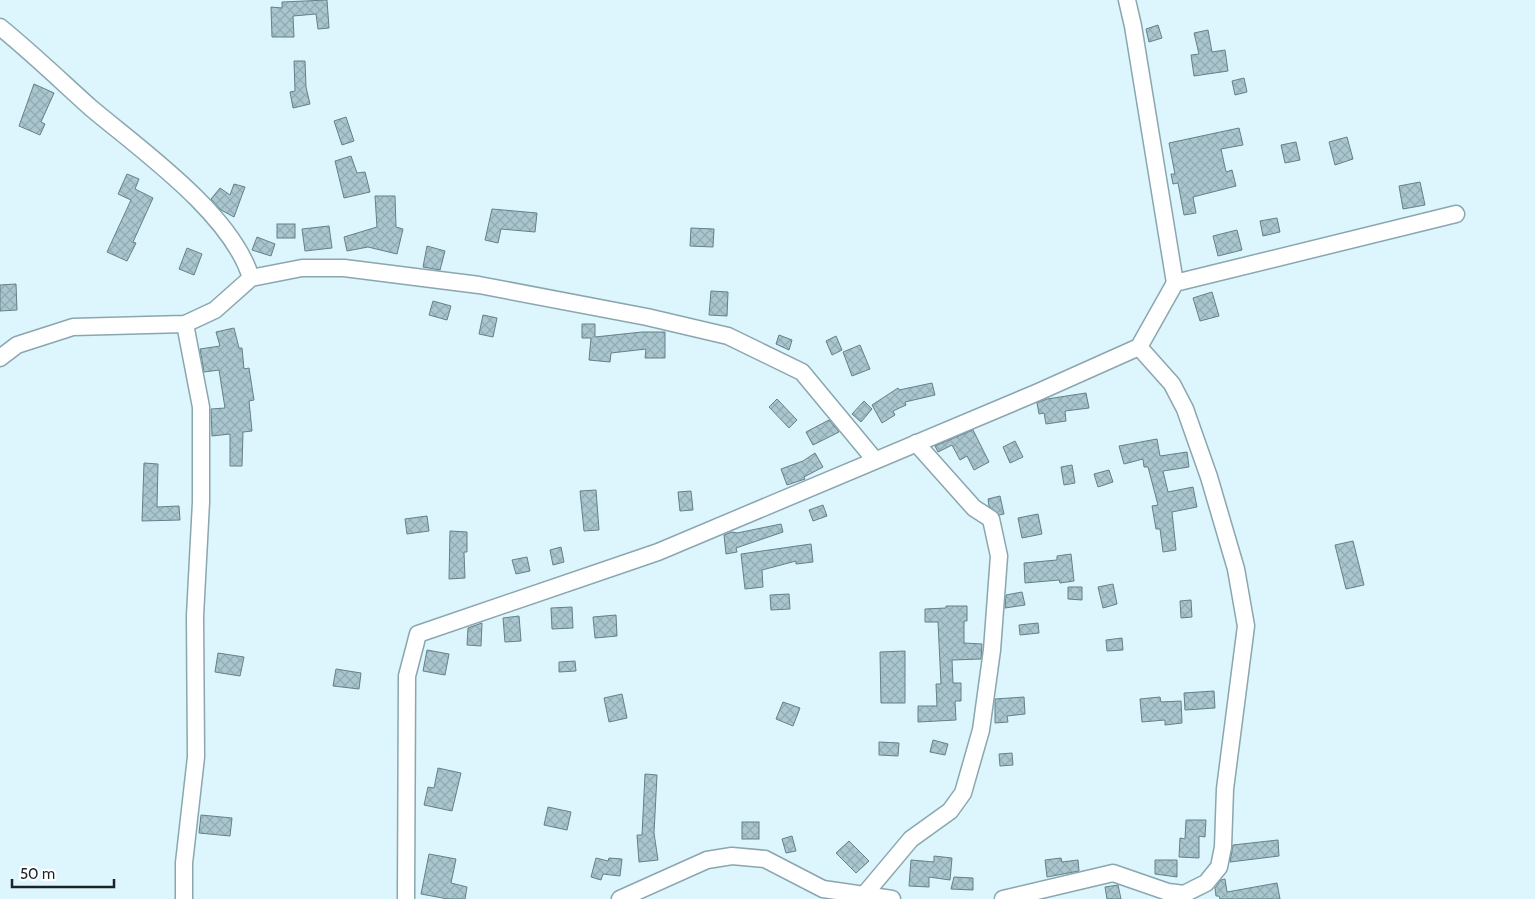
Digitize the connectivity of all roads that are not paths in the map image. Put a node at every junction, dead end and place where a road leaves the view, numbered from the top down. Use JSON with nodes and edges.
{"nodes":[{"id":1,"x":1127,"y":0,"type":"edge"},
{"id":2,"x":0,"y":27,"type":"edge"},
{"id":3,"x":1456,"y":214,"type":"dead end"},
{"id":4,"x":251,"y":278,"type":"junction"},
{"id":5,"x":1175,"y":283,"type":"junction"},
{"id":6,"x":186,"y":324,"type":"junction"},
{"id":7,"x":1140,"y":347,"type":"junction"},
{"id":8,"x":0,"y":358,"type":"edge"},
{"id":9,"x":916,"y":443,"type":"junction"},
{"id":10,"x":875,"y":460,"type":"junction"},
{"id":11,"x":864,"y":895,"type":"junction"},
{"id":12,"x":184,"y":899,"type":"edge"},
{"id":13,"x":406,"y":899,"type":"edge"},
{"id":14,"x":620,"y":899,"type":"edge"},
{"id":15,"x":892,"y":899,"type":"edge"},
{"id":16,"x":1003,"y":899,"type":"edge"}],
"edges":[{"from":1,"to":5,"type":"street"},
{"from":2,"to":4,"type":"street"},
{"from":3,"to":5,"type":"street"},
{"from":4,"to":6,"type":"street"},
{"from":4,"to":10,"type":"street"},
{"from":5,"to":7,"type":"street"},
{"from":6,"to":8,"type":"street"},
{"from":6,"to":12,"type":"street"},
{"from":7,"to":9,"type":"street"},
{"from":7,"to":16,"type":"street"},
{"from":9,"to":10,"type":"street"},
{"from":9,"to":11,"type":"street"},
{"from":10,"to":13,"type":"street"},
{"from":11,"to":14,"type":"street"},
{"from":11,"to":15,"type":"street"}]}
